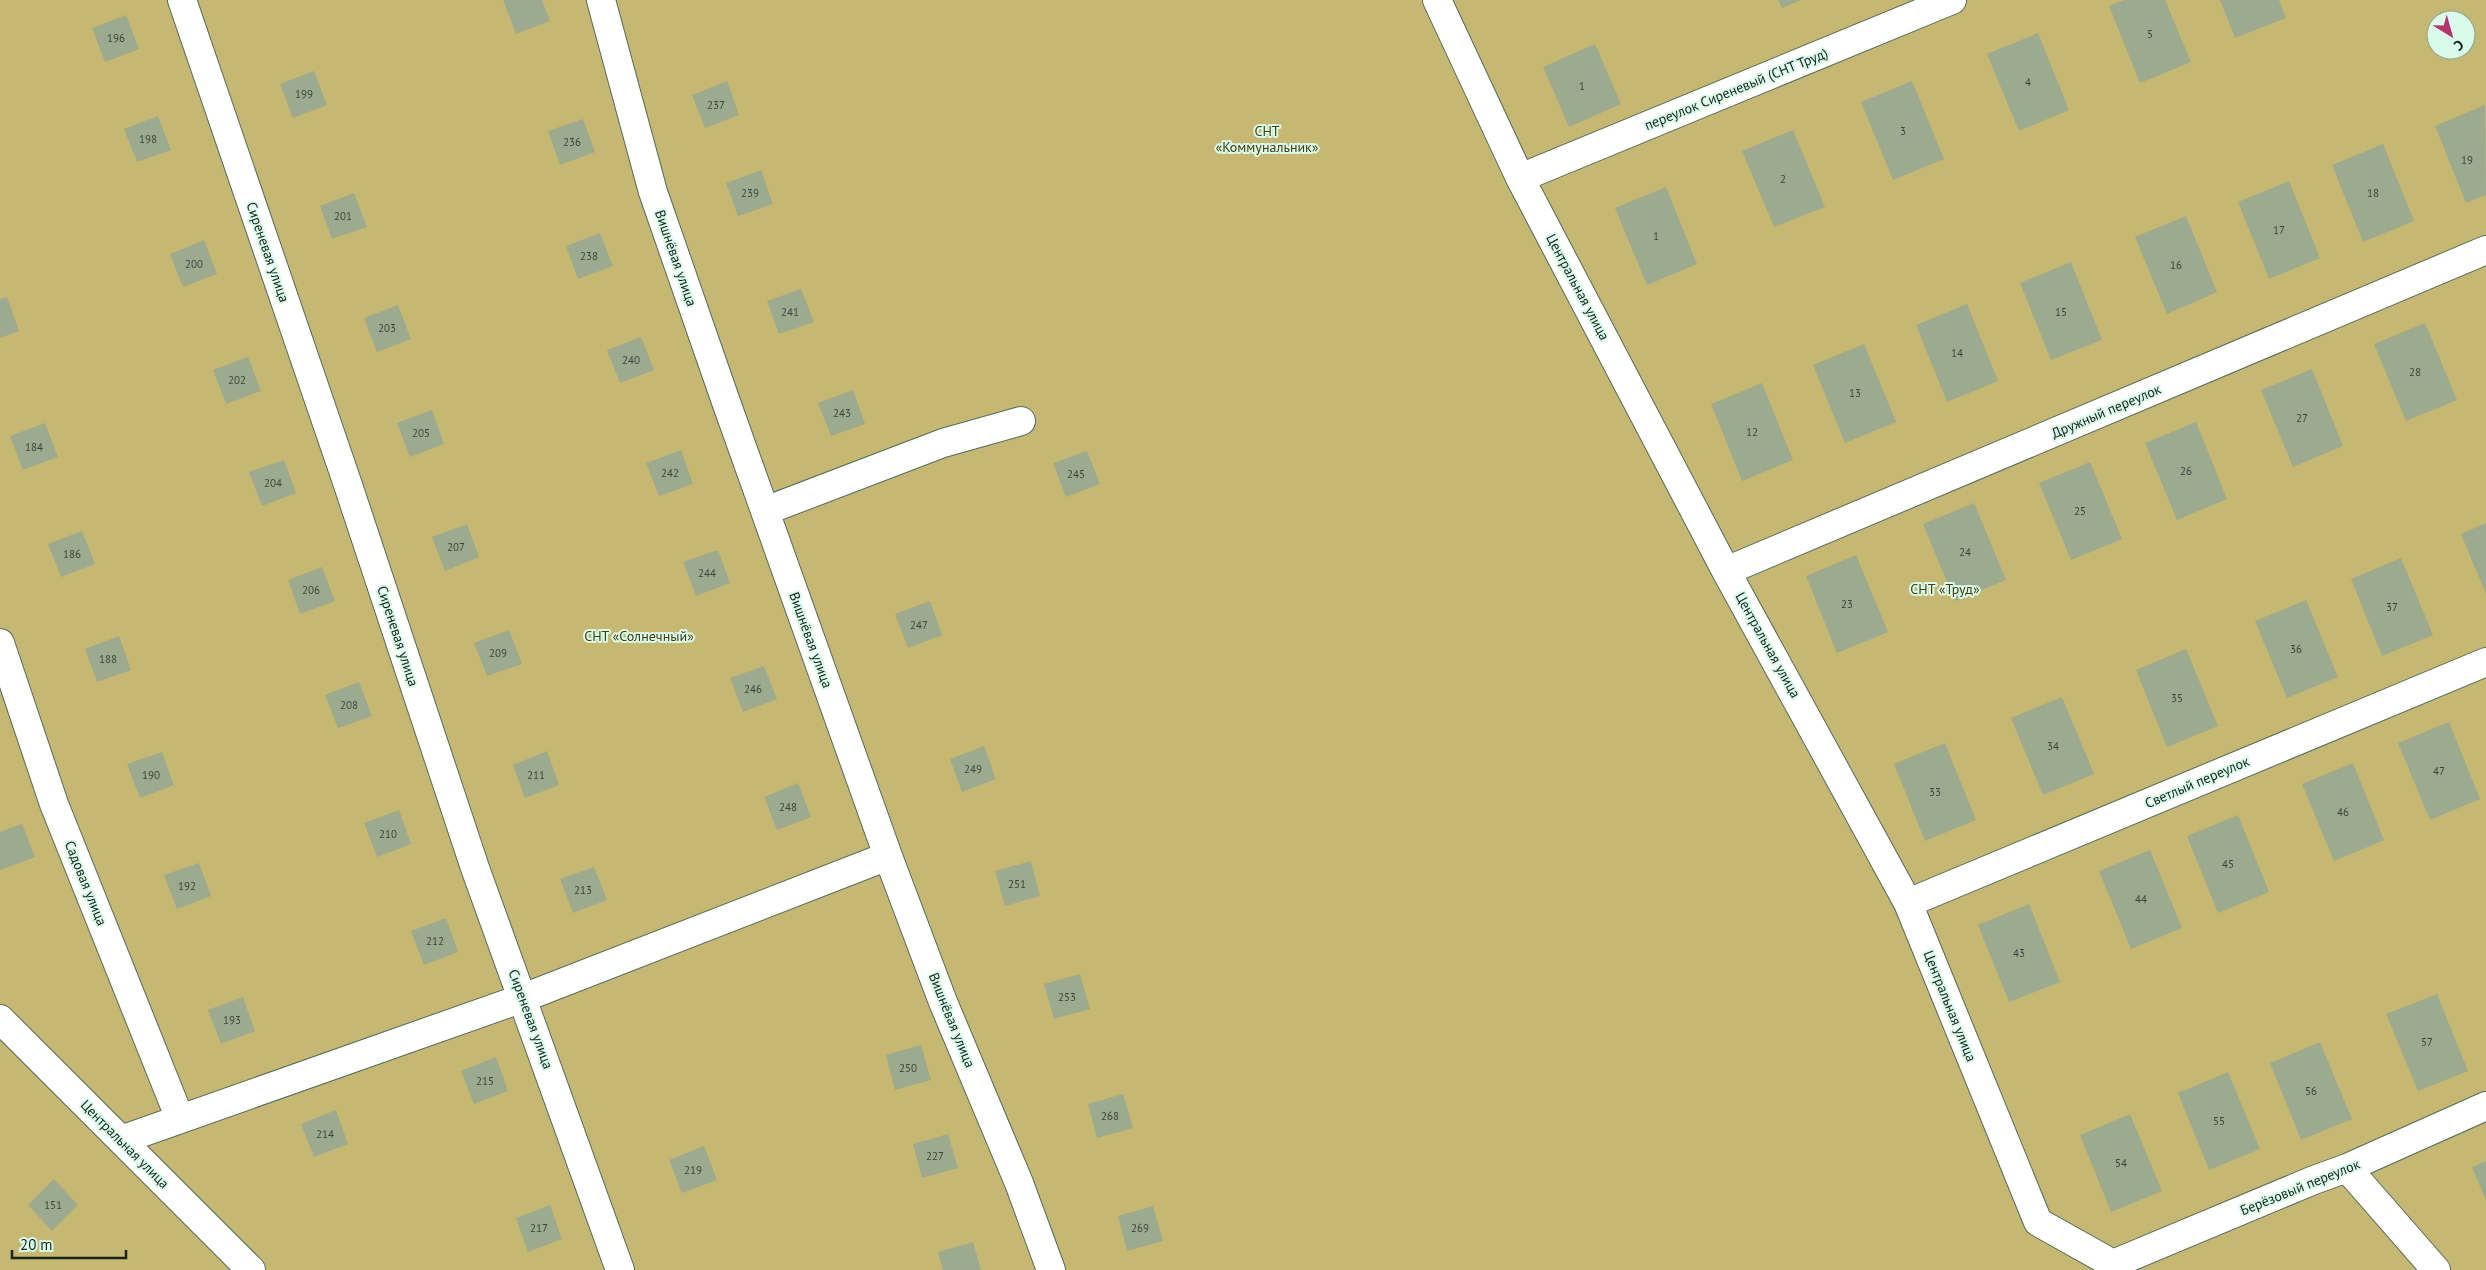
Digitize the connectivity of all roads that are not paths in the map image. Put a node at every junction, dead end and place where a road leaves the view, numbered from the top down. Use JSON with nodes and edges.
{"nodes":[{"id":1,"x":182,"y":0,"type":"edge"},
{"id":2,"x":601,"y":0,"type":"edge"},
{"id":3,"x":1438,"y":0,"type":"edge"},
{"id":4,"x":1952,"y":0,"type":"edge"},
{"id":5,"x":1520,"y":178,"type":"junction"},
{"id":6,"x":2486,"y":250,"type":"edge"},
{"id":7,"x":1021,"y":421,"type":"dead end"},
{"id":8,"x":765,"y":511,"type":"junction"},
{"id":9,"x":1726,"y":571,"type":"junction"},
{"id":10,"x":0,"y":644,"type":"edge"},
{"id":11,"x":2486,"y":662,"type":"edge"},
{"id":12,"x":888,"y":856,"type":"junction"},
{"id":13,"x":1908,"y":903,"type":"junction"},
{"id":14,"x":524,"y":998,"type":"junction"},
{"id":15,"x":0,"y":1018,"type":"edge"},
{"id":16,"x":2486,"y":1106,"type":"edge"},
{"id":17,"x":180,"y":1119,"type":"junction"},
{"id":18,"x":120,"y":1140,"type":"junction"},
{"id":19,"x":2347,"y":1168,"type":"junction"},
{"id":20,"x":2113,"y":1264,"type":"joint"},
{"id":21,"x":250,"y":1270,"type":"edge"},
{"id":22,"x":620,"y":1270,"type":"edge"},
{"id":23,"x":1051,"y":1270,"type":"edge"},
{"id":24,"x":2436,"y":1270,"type":"edge"}],
"edges":[{"from":1,"to":14,"type":"street","name":"Сиреневая улица"},
{"from":2,"to":8,"type":"street","name":"Вишнёвая улица"},
{"from":3,"to":5,"type":"street","name":"Центральная улица"},
{"from":4,"to":5,"type":"street","name":"переулок Сиреневый (СНТ Труд)"},
{"from":5,"to":9,"type":"street","name":"Центральная улица"},
{"from":6,"to":9,"type":"street","name":"Дружный переулок"},
{"from":7,"to":8,"type":"street"},
{"from":8,"to":12,"type":"street","name":"Вишнёвая улица"},
{"from":9,"to":13,"type":"street","name":"Центральная улица"},
{"from":10,"to":17,"type":"street","name":"Садовая улица"},
{"from":11,"to":13,"type":"street","name":"Светлый переулок"},
{"from":12,"to":14,"type":"street"},
{"from":12,"to":23,"type":"street","name":"Вишнёвая улица"},
{"from":13,"to":20,"type":"street","name":"Центральная улица"},
{"from":14,"to":17,"type":"street"},
{"from":14,"to":22,"type":"street","name":"Сиреневая улица"},
{"from":15,"to":18,"type":"street","name":"Центральная улица"},
{"from":16,"to":19,"type":"street","name":"Берёзовый переулок"},
{"from":17,"to":18,"type":"street"},
{"from":18,"to":21,"type":"street","name":"Центральная улица"},
{"from":19,"to":20,"type":"street","name":"Берёзовый переулок"},
{"from":19,"to":24,"type":"street"}]}
